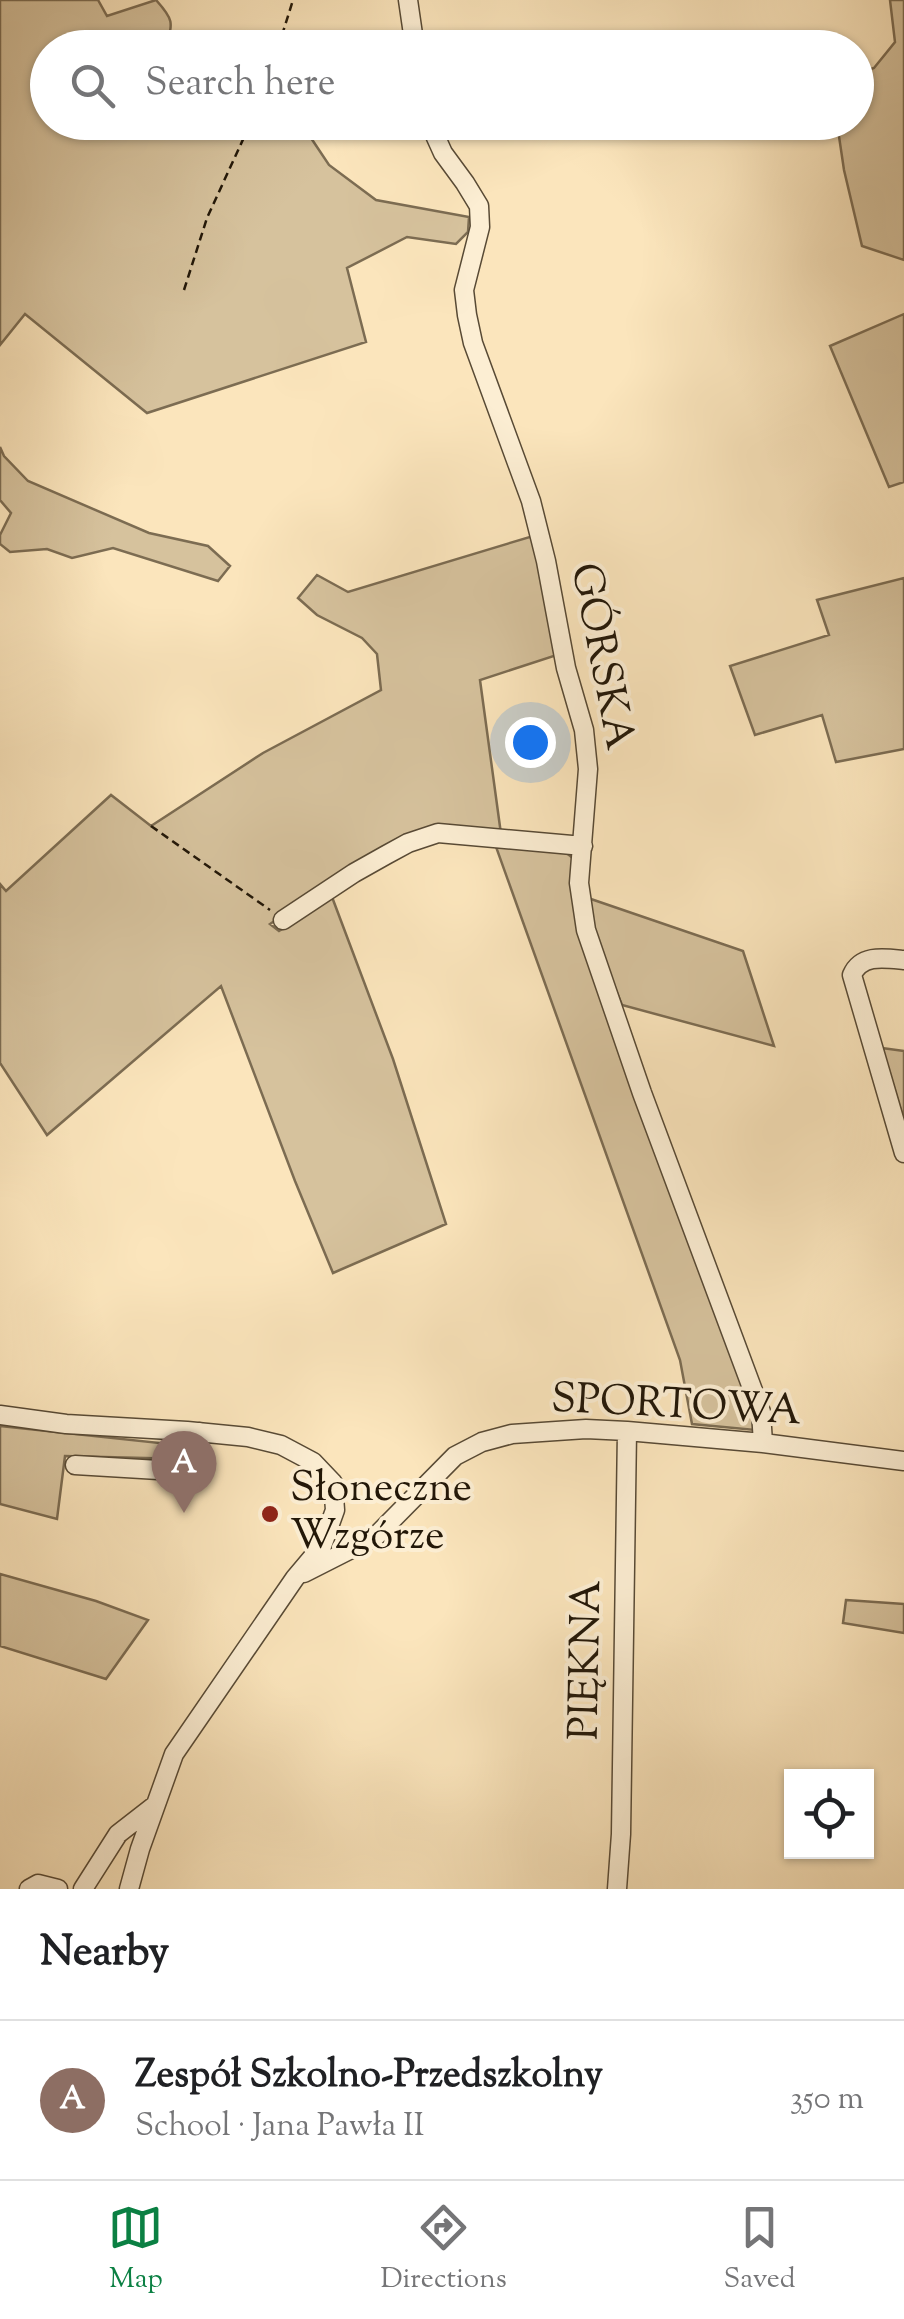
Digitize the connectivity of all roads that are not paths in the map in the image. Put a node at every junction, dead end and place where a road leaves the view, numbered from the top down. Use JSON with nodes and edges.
{"nodes":[{"id":1,"x":408,"y":0,"type":"edge"},
{"id":2,"x":412,"y":30,"type":"edge"},
{"id":3,"x":437,"y":140,"type":"edge"},
{"id":4,"x":583,"y":846,"type":"junction"},
{"id":5,"x":283,"y":920,"type":"road end"},
{"id":6,"x":904,"y":960,"type":"edge"},
{"id":7,"x":904,"y":1153,"type":"edge"},
{"id":8,"x":0,"y":1415,"type":"edge"},
{"id":9,"x":627,"y":1431,"type":"junction"},
{"id":10,"x":200,"y":1432,"type":"junction"},
{"id":11,"x":762,"y":1443,"type":"junction"},
{"id":12,"x":904,"y":1460,"type":"edge"},
{"id":13,"x":75,"y":1465,"type":"dead end"},
{"id":14,"x":329,"y":1528,"type":"junction"},
{"id":15,"x":364,"y":1543,"type":"junction"},
{"id":16,"x":295,"y":1578,"type":"junction"},
{"id":17,"x":154,"y":1806,"type":"junction"},
{"id":18,"x":30,"y":1889,"type":"edge"},
{"id":19,"x":58,"y":1889,"type":"edge"},
{"id":20,"x":83,"y":1889,"type":"edge"},
{"id":21,"x":129,"y":1889,"type":"edge"},
{"id":22,"x":617,"y":1889,"type":"edge"}],
"edges":[{"from":1,"to":2,"type":"street"},
{"from":3,"to":4,"type":"street","name":"GÓRSKA"},
{"from":4,"to":5,"type":"street"},
{"from":4,"to":11,"type":"street","name":"GÓRSKA"},
{"from":6,"to":7,"type":"street"},
{"from":8,"to":10,"type":"street"},
{"from":9,"to":11,"type":"street","name":"SPORTOWA"},
{"from":9,"to":15,"type":"street","name":"SPORTOWA"},
{"from":9,"to":22,"type":"street","name":"PIĘKNA"},
{"from":10,"to":13,"type":"street"},
{"from":10,"to":14,"type":"street"},
{"from":11,"to":12,"type":"street","name":"SPORTOWA"},
{"from":14,"to":15,"type":"street"},
{"from":14,"to":16,"type":"street"},
{"from":15,"to":16,"type":"street","name":"SPORTOWA"},
{"from":16,"to":17,"type":"street"},
{"from":17,"to":20,"type":"street"},
{"from":17,"to":21,"type":"street"},
{"from":18,"to":19,"type":"street"}]}
